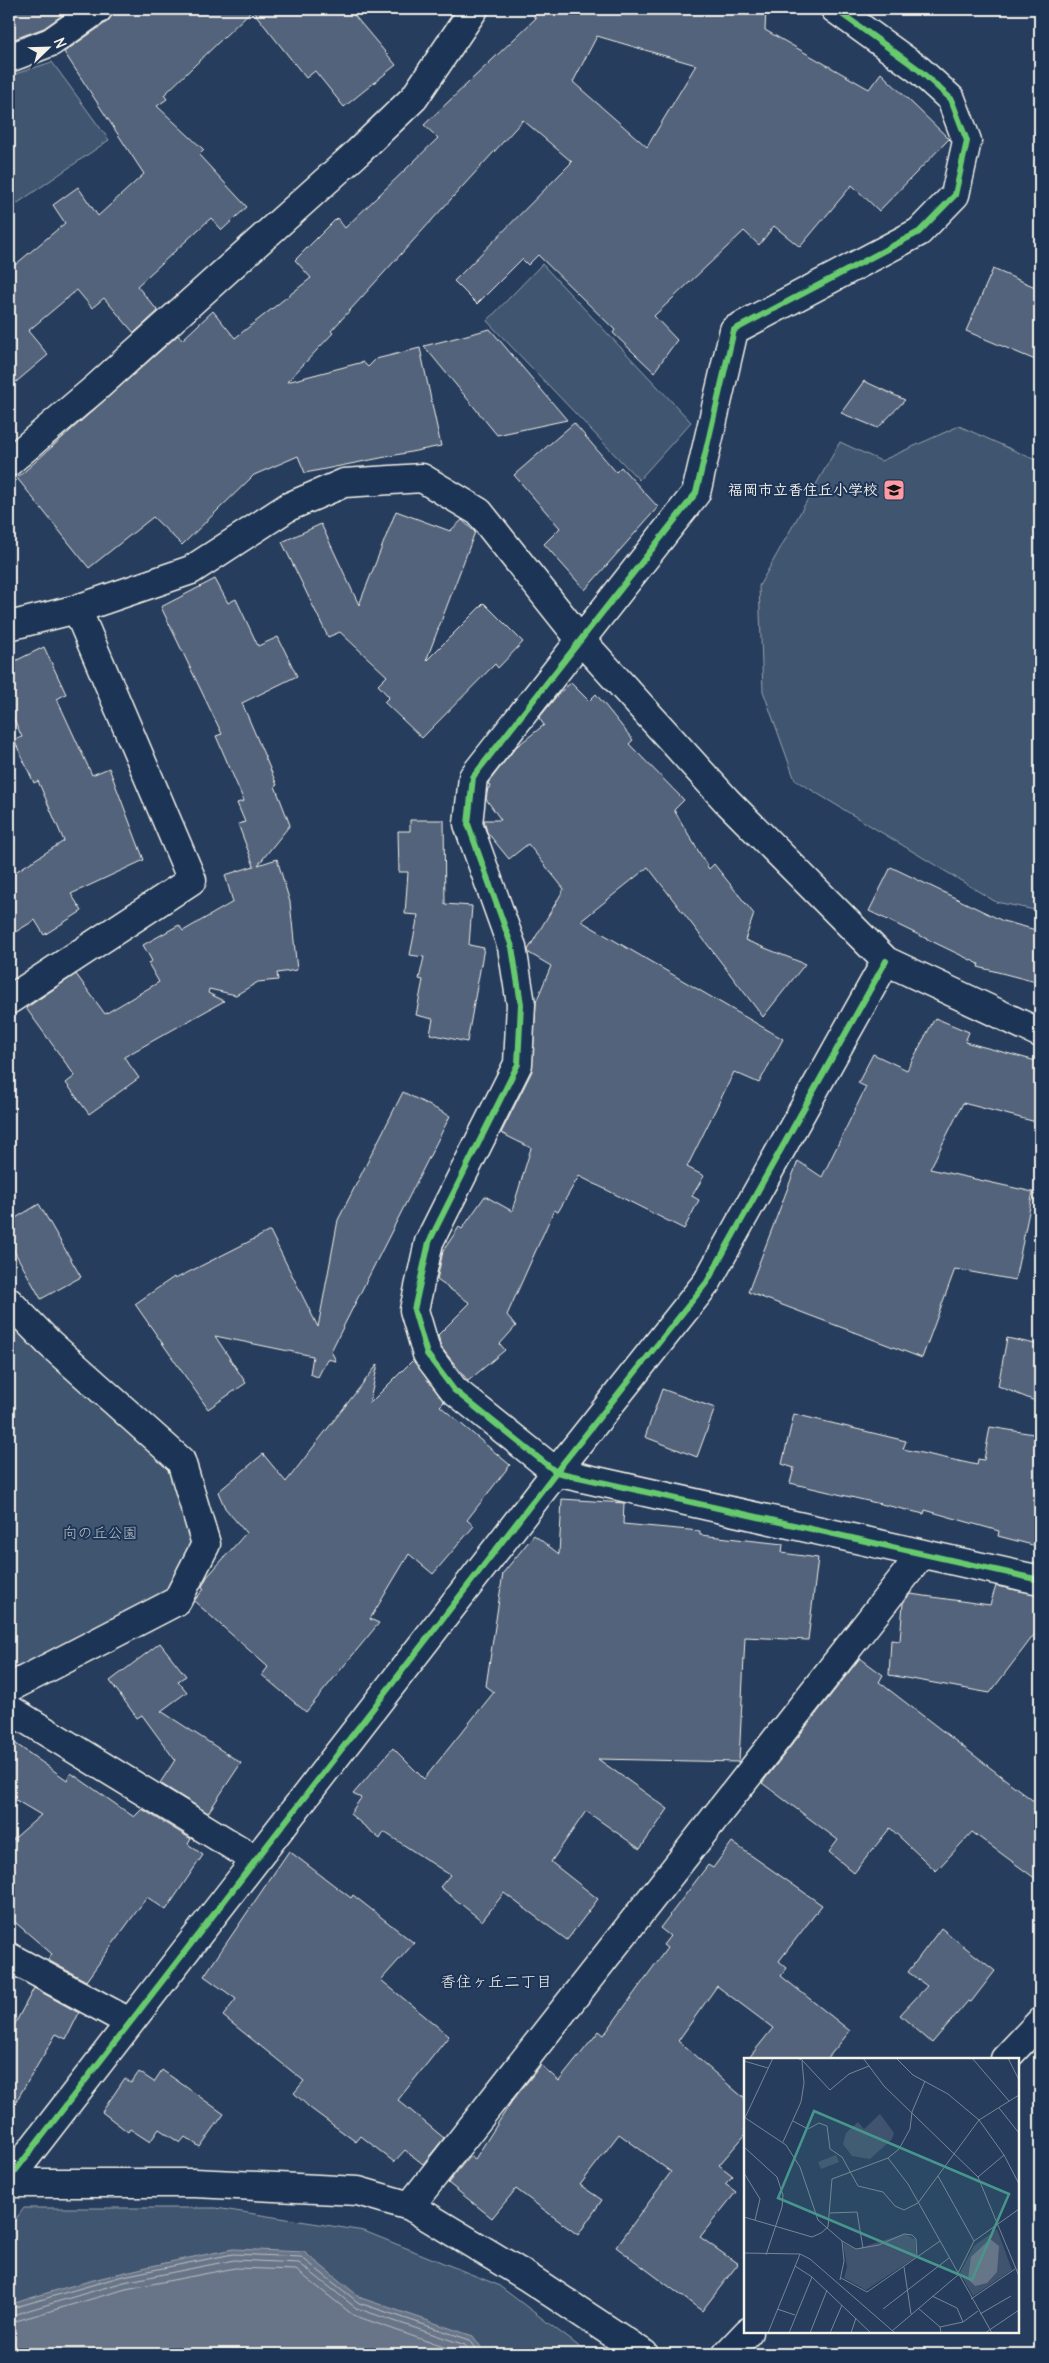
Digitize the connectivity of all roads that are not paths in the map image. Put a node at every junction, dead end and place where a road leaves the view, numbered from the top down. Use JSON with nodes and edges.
{"nodes":[{"id":1,"x":98,"y":9,"type":"edge"},
{"id":2,"x":474,"y":9,"type":"edge"},
{"id":3,"x":835,"y":9,"type":"edge"},
{"id":4,"x":9,"y":58,"type":"edge"},
{"id":5,"x":9,"y":462,"type":"edge"},
{"id":6,"x":77,"y":609,"type":"junction"},
{"id":7,"x":9,"y":626,"type":"edge"},
{"id":8,"x":580,"y":639,"type":"junction"},
{"id":9,"x":886,"y":961,"type":"junction"},
{"id":10,"x":9,"y":1000,"type":"edge"},
{"id":11,"x":1040,"y":1033,"type":"edge"},
{"id":12,"x":9,"y":1302,"type":"edge"},
{"id":13,"x":556,"y":1472,"type":"junction"},
{"id":14,"x":921,"y":1555,"type":"junction"},
{"id":15,"x":1040,"y":1580,"type":"edge"},
{"id":16,"x":9,"y":1688,"type":"edge"},
{"id":17,"x":9,"y":1709,"type":"edge"},
{"id":18,"x":256,"y":1860,"type":"junction"},
{"id":19,"x":9,"y":1957,"type":"edge"},
{"id":20,"x":129,"y":2022,"type":"junction"},
{"id":21,"x":1040,"y":2022,"type":"edge"},
{"id":22,"x":1006,"y":2058,"type":"edge"},
{"id":23,"x":9,"y":2179,"type":"edge"},
{"id":24,"x":9,"y":2183,"type":"edge"},
{"id":25,"x":410,"y":2206,"type":"junction"},
{"id":26,"x":747,"y":2333,"type":"edge"},
{"id":27,"x":644,"y":2354,"type":"edge"},
{"id":28,"x":727,"y":2354,"type":"edge"}],
"edges":[{"from":1,"to":4,"type":"street"},
{"from":2,"to":5,"type":"street"},
{"from":3,"to":8,"type":"street"},
{"from":6,"to":7,"type":"street"},
{"from":6,"to":8,"type":"street"},
{"from":6,"to":10,"type":"street"},
{"from":8,"to":9,"type":"street"},
{"from":8,"to":13,"type":"street"},
{"from":9,"to":11,"type":"street"},
{"from":9,"to":13,"type":"street"},
{"from":12,"to":16,"type":"street"},
{"from":13,"to":14,"type":"street"},
{"from":13,"to":18,"type":"street"},
{"from":14,"to":15,"type":"street"},
{"from":14,"to":25,"type":"street"},
{"from":17,"to":18,"type":"street"},
{"from":18,"to":20,"type":"street"},
{"from":19,"to":20,"type":"street"},
{"from":20,"to":23,"type":"street"},
{"from":21,"to":22,"type":"street"},
{"from":24,"to":25,"type":"street"},
{"from":25,"to":27,"type":"street"},
{"from":26,"to":28,"type":"street"}]}
